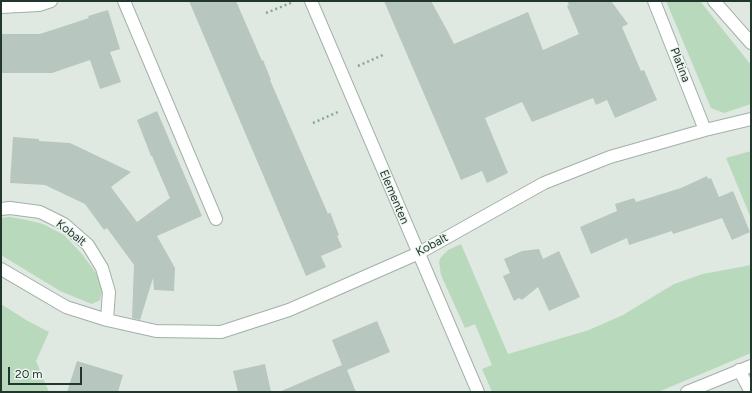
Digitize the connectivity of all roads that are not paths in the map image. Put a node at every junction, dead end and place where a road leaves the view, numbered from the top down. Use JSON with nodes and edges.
{"nodes":[{"id":1,"x":51,"y":1,"type":"edge"},
{"id":2,"x":124,"y":1,"type":"edge"},
{"id":3,"x":311,"y":1,"type":"edge"},
{"id":4,"x":654,"y":1,"type":"edge"},
{"id":5,"x":714,"y":1,"type":"edge"},
{"id":6,"x":38,"y":3,"type":"edge"},
{"id":7,"x":1,"y":7,"type":"edge"},
{"id":8,"x":751,"y":43,"type":"edge"},
{"id":9,"x":751,"y":119,"type":"edge"},
{"id":10,"x":705,"y":130,"type":"junction"},
{"id":11,"x":1,"y":209,"type":"edge"},
{"id":12,"x":216,"y":219,"type":"dead end"},
{"id":13,"x":419,"y":253,"type":"junction"},
{"id":14,"x":1,"y":269,"type":"edge"},
{"id":15,"x":107,"y":320,"type":"junction"},
{"id":16,"x":751,"y":366,"type":"edge"},
{"id":17,"x":739,"y":370,"type":"junction"},
{"id":18,"x":478,"y":392,"type":"edge"},
{"id":19,"x":687,"y":392,"type":"edge"},
{"id":20,"x":751,"y":392,"type":"edge"}],
"edges":[{"from":1,"to":6,"type":"street"},
{"from":2,"to":12,"type":"street"},
{"from":3,"to":13,"type":"street","name":"Elementen"},
{"from":4,"to":10,"type":"street","name":"Platina"},
{"from":5,"to":8,"type":"street"},
{"from":6,"to":7,"type":"street"},
{"from":9,"to":10,"type":"street","name":"Kobalt"},
{"from":10,"to":13,"type":"street","name":"Kobalt"},
{"from":11,"to":15,"type":"street","name":"Kobalt"},
{"from":13,"to":15,"type":"street","name":"Kobalt"},
{"from":13,"to":18,"type":"street","name":"Elementen"},
{"from":14,"to":15,"type":"street","name":"Kobalt"},
{"from":16,"to":17,"type":"street"},
{"from":17,"to":19,"type":"street"},
{"from":17,"to":20,"type":"street"}]}
